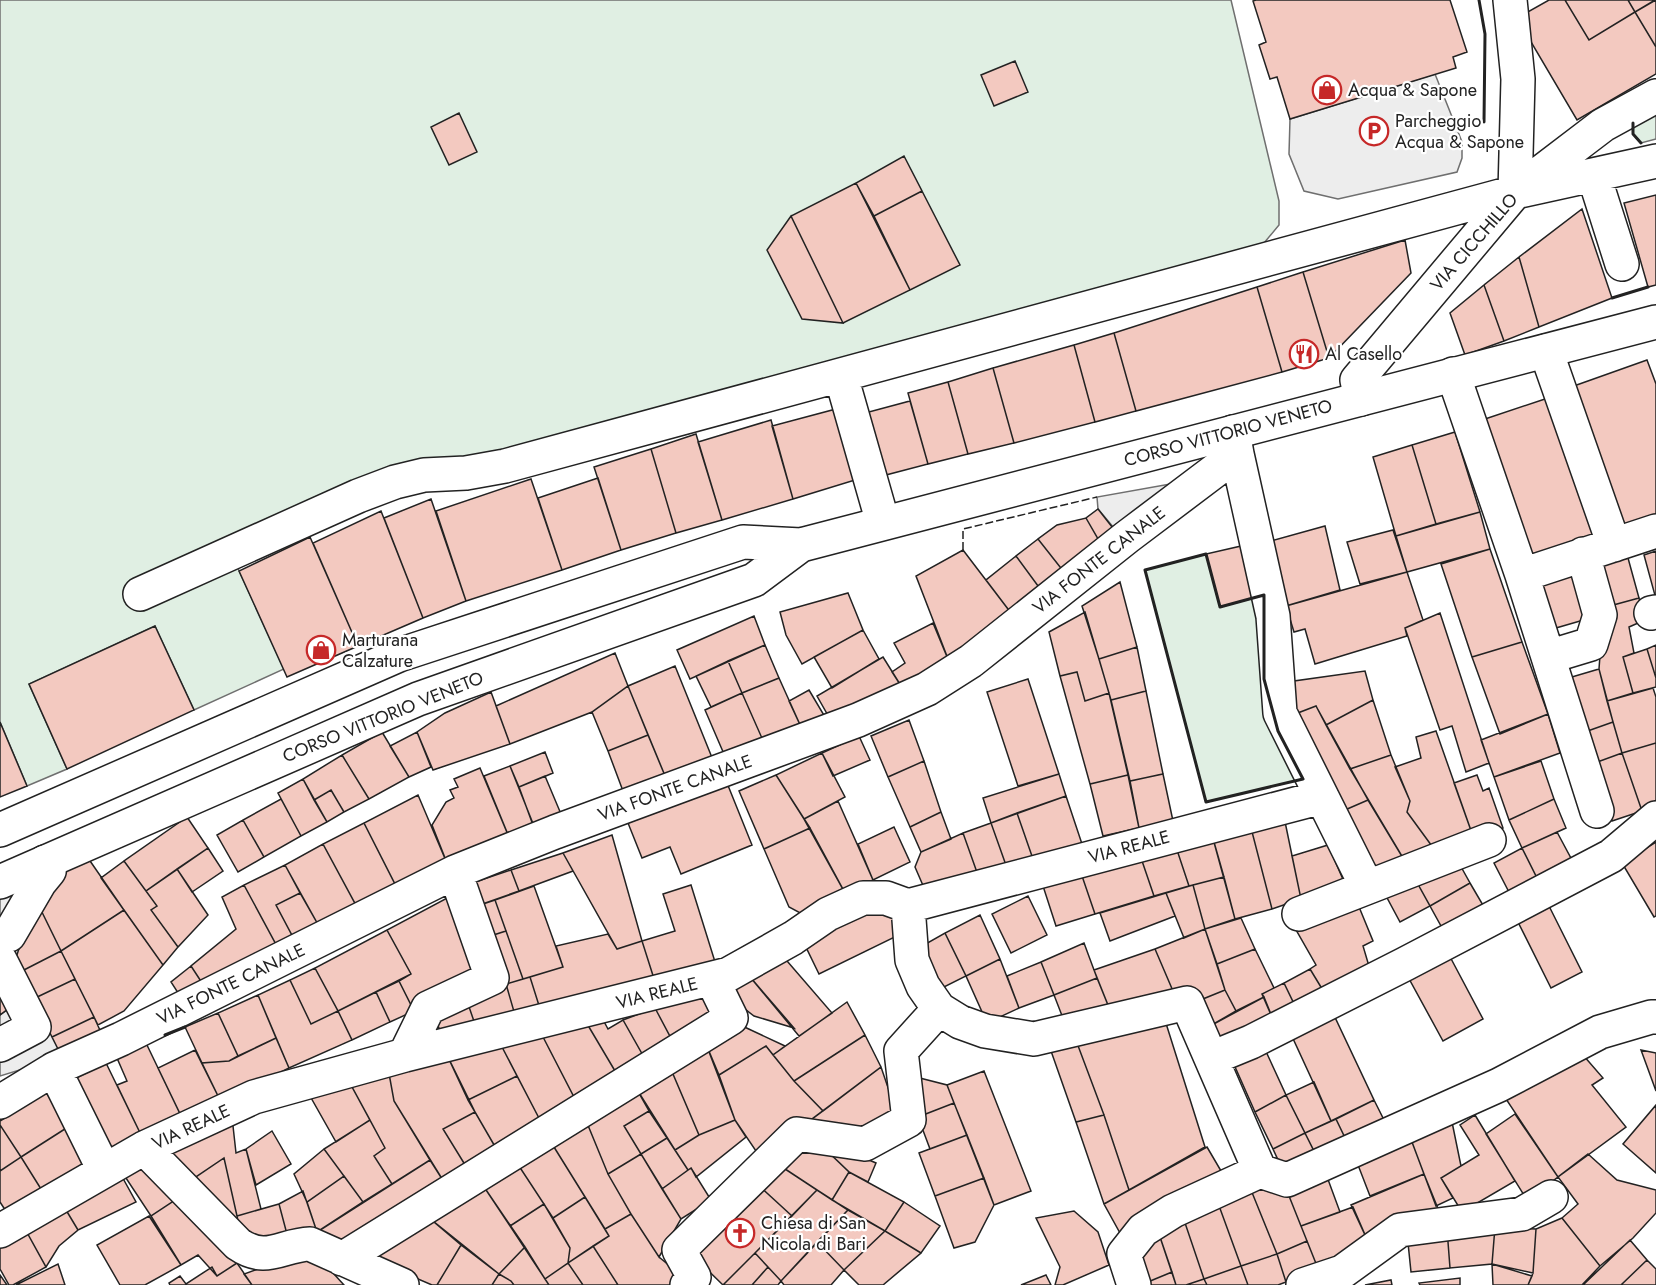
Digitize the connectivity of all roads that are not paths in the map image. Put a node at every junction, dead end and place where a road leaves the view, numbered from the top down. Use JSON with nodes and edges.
{"nodes":[{"id":1,"x":1512,"y":1,"type":"edge"},
{"id":2,"x":1656,"y":96,"type":"edge"},
{"id":3,"x":1656,"y":161,"type":"edge"},
{"id":4,"x":1594,"y":176,"type":"junction"},
{"id":5,"x":1515,"y":192,"type":"junction"},
{"id":6,"x":1622,"y":264,"type":"dead end"},
{"id":7,"x":1655,"y":325,"type":"edge"},
{"id":8,"x":1546,"y":351,"type":"junction"},
{"id":9,"x":1453,"y":374,"type":"junction"},
{"id":10,"x":841,"y":376,"type":"junction"},
{"id":11,"x":1361,"y":399,"type":"junction"},
{"id":12,"x":1235,"y":443,"type":"junction"},
{"id":13,"x":883,"y":524,"type":"junction"},
{"id":14,"x":1656,"y":531,"type":"edge"},
{"id":15,"x":801,"y":545,"type":"junction"},
{"id":16,"x":1598,"y":550,"type":"junction"},
{"id":17,"x":1522,"y":575,"type":"junction"},
{"id":18,"x":140,"y":594,"type":"dead end"},
{"id":19,"x":1548,"y":657,"type":"junction"},
{"id":20,"x":1322,"y":797,"type":"junction"},
{"id":21,"x":1597,"y":811,"type":"dead end"},
{"id":22,"x":1656,"y":818,"type":"edge"},
{"id":23,"x":0,"y":830,"type":"edge"},
{"id":24,"x":1489,"y":840,"type":"dead end"},
{"id":25,"x":45,"y":862,"type":"junction"},
{"id":26,"x":455,"y":872,"type":"junction"},
{"id":27,"x":0,"y":882,"type":"edge"},
{"id":28,"x":1367,"y":887,"type":"junction"},
{"id":29,"x":908,"y":906,"type":"junction"},
{"id":30,"x":1299,"y":914,"type":"dead end"},
{"id":31,"x":0,"y":937,"type":"edge"},
{"id":32,"x":0,"y":960,"type":"edge"},
{"id":33,"x":712,"y":979,"type":"junction"},
{"id":34,"x":939,"y":1009,"type":"junction"},
{"id":35,"x":1656,"y":1017,"type":"edge"},
{"id":36,"x":0,"y":1045,"type":"edge"},
{"id":37,"x":405,"y":1055,"type":"junction"},
{"id":38,"x":1212,"y":1058,"type":"junction"},
{"id":39,"x":54,"y":1069,"type":"junction"},
{"id":40,"x":0,"y":1084,"type":"edge"},
{"id":41,"x":0,"y":1102,"type":"edge"},
{"id":42,"x":144,"y":1148,"type":"junction"},
{"id":43,"x":104,"y":1170,"type":"junction"},
{"id":44,"x":1260,"y":1171,"type":"junction"},
{"id":45,"x":1551,"y":1197,"type":"dead end"},
{"id":46,"x":0,"y":1231,"type":"edge"},
{"id":47,"x":342,"y":1259,"type":"junction"},
{"id":48,"x":1123,"y":1281,"type":"edge"},
{"id":49,"x":402,"y":1285,"type":"edge"},
{"id":50,"x":687,"y":1285,"type":"edge"},
{"id":51,"x":1303,"y":1285,"type":"edge"}],
"edges":[{"from":1,"to":5,"type":"street"},
{"from":2,"to":5,"type":"street","name":"VIA CICCHILLO"},
{"from":3,"to":4,"type":"street"},
{"from":4,"to":5,"type":"street"},
{"from":4,"to":6,"type":"street"},
{"from":5,"to":10,"type":"street"},
{"from":5,"to":11,"type":"street","name":"VIA CICCHILLO"},
{"from":7,"to":8,"type":"street","name":"CORSO VITTORIO VENETO"},
{"from":8,"to":9,"type":"street","name":"CORSO VITTORIO VENETO"},
{"from":8,"to":16,"type":"street"},
{"from":9,"to":11,"type":"street","name":"CORSO VITTORIO VENETO"},
{"from":9,"to":17,"type":"street"},
{"from":10,"to":13,"type":"street"},
{"from":10,"to":18,"type":"street"},
{"from":11,"to":12,"type":"street","name":"CORSO VITTORIO VENETO"},
{"from":12,"to":13,"type":"street","name":"CORSO VITTORIO VENETO"},
{"from":12,"to":20,"type":"street"},
{"from":12,"to":26,"type":"street","name":"VIA FONTE CANALE"},
{"from":13,"to":15,"type":"street","name":"CORSO VITTORIO VENETO"},
{"from":14,"to":16,"type":"street"},
{"from":15,"to":23,"type":"street","name":"CORSO VITTORIO VENETO"},
{"from":15,"to":25,"type":"street","name":"CORSO VITTORIO VENETO"},
{"from":16,"to":17,"type":"street"},
{"from":16,"to":19,"type":"street"},
{"from":17,"to":19,"type":"street"},
{"from":19,"to":21,"type":"street"},
{"from":20,"to":28,"type":"street"},
{"from":20,"to":29,"type":"street","name":"VIA REALE"},
{"from":22,"to":38,"type":"street"},
{"from":24,"to":28,"type":"street"},
{"from":25,"to":27,"type":"street","name":"CORSO VITTORIO VENETO"},
{"from":25,"to":31,"type":"street"},
{"from":26,"to":37,"type":"street"},
{"from":26,"to":39,"type":"street","name":"VIA FONTE CANALE"},
{"from":28,"to":30,"type":"street"},
{"from":29,"to":33,"type":"street","name":"VIA REALE"},
{"from":29,"to":34,"type":"street"},
{"from":32,"to":36,"type":"street"},
{"from":33,"to":37,"type":"street","name":"VIA REALE"},
{"from":33,"to":47,"type":"street"},
{"from":34,"to":38,"type":"street"},
{"from":34,"to":50,"type":"street"},
{"from":35,"to":44,"type":"street"},
{"from":37,"to":42,"type":"street","name":"VIA REALE"},
{"from":38,"to":44,"type":"street"},
{"from":39,"to":40,"type":"street"},
{"from":39,"to":41,"type":"street"},
{"from":39,"to":43,"type":"street"},
{"from":42,"to":43,"type":"street","name":"VIA REALE"},
{"from":42,"to":47,"type":"street"},
{"from":43,"to":46,"type":"street","name":"VIA REALE"},
{"from":44,"to":48,"type":"street"},
{"from":45,"to":51,"type":"street"},
{"from":47,"to":49,"type":"street"}]}
